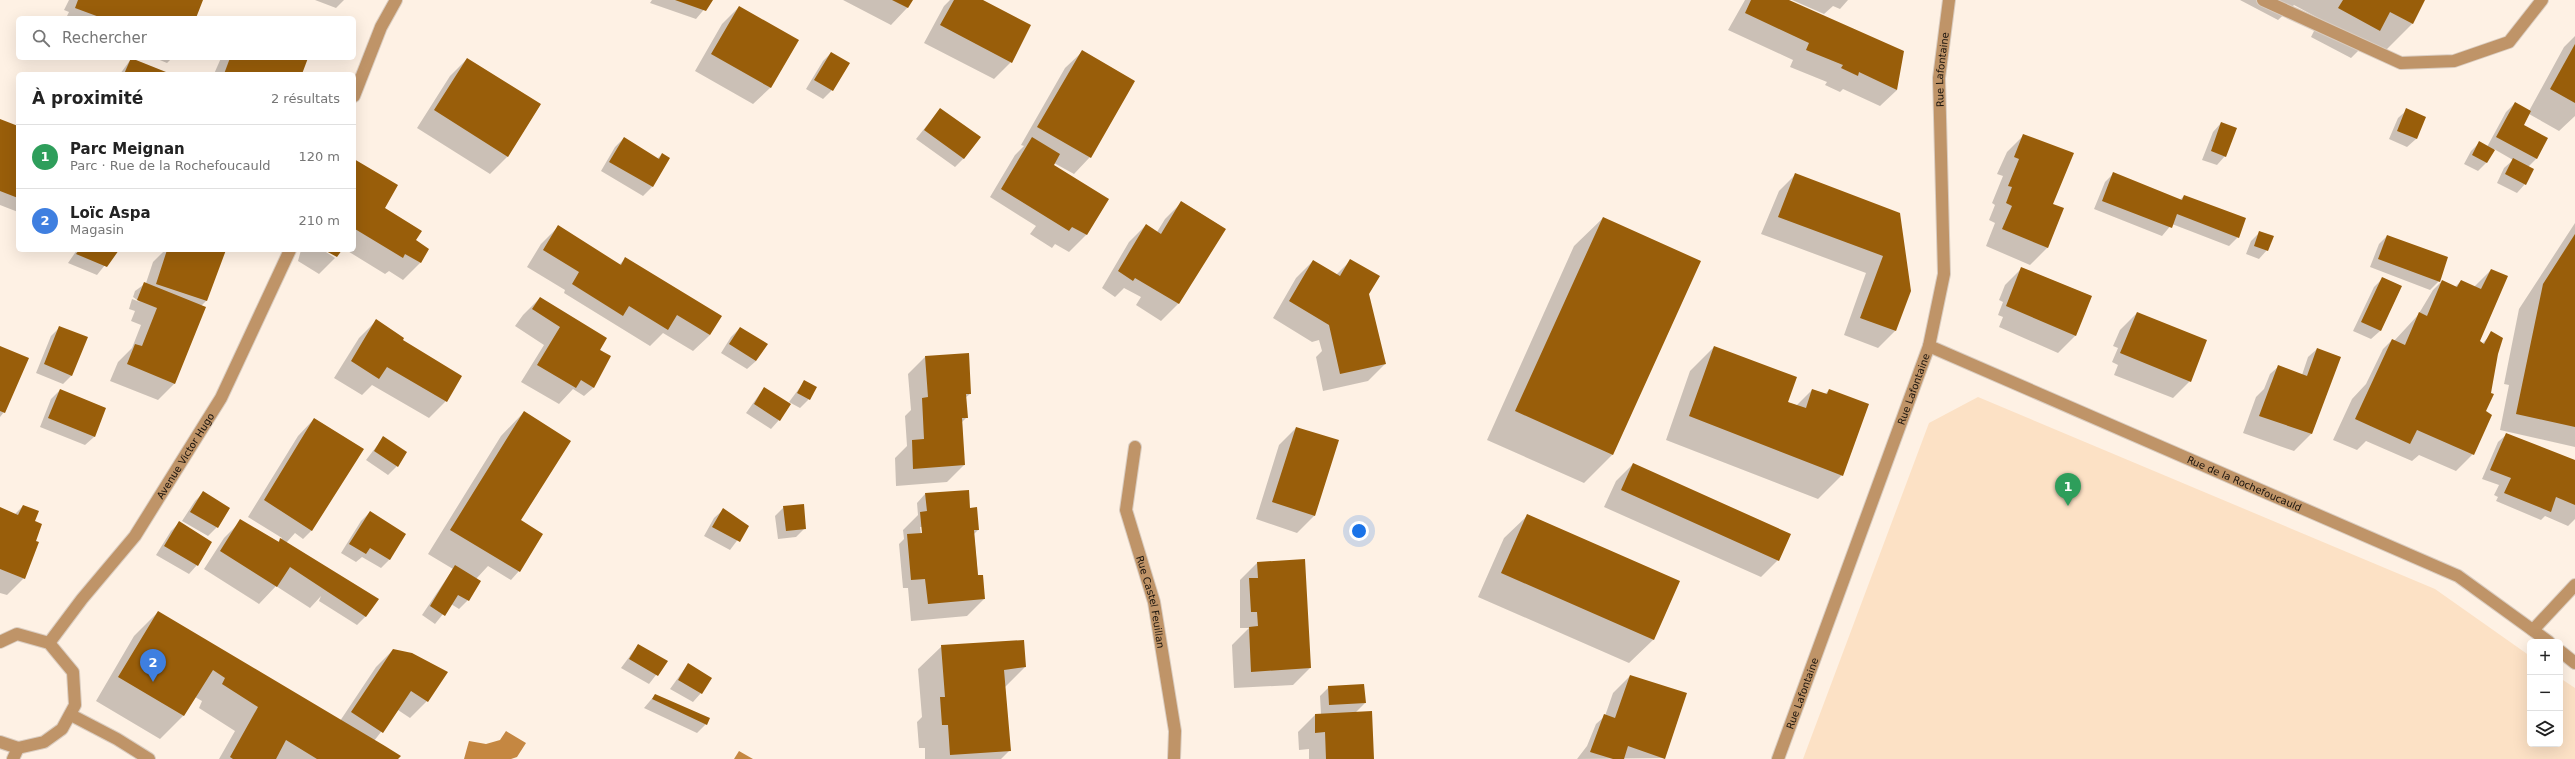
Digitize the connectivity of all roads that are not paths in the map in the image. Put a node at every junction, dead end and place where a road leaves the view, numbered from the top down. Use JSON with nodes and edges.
{"nodes":[{"id":1,"x":396,"y":0,"type":"edge"},
{"id":2,"x":1950,"y":0,"type":"edge"},
{"id":3,"x":2263,"y":0,"type":"edge"},
{"id":4,"x":2542,"y":0,"type":"edge"},
{"id":5,"x":356,"y":91,"type":"edge"},
{"id":6,"x":289,"y":252,"type":"edge"},
{"id":7,"x":1929,"y":346,"type":"junction"},
{"id":8,"x":1135,"y":447,"type":"dead end"},
{"id":9,"x":2575,"y":585,"type":"edge"},
{"id":10,"x":2533,"y":630,"type":"junction"},
{"id":11,"x":2545,"y":639,"type":"edge"},
{"id":12,"x":0,"y":642,"type":"edge"},
{"id":13,"x":49,"y":643,"type":"junction"},
{"id":14,"x":2563,"y":653,"type":"edge"},
{"id":15,"x":2575,"y":663,"type":"edge"},
{"id":16,"x":71,"y":715,"type":"junction"},
{"id":17,"x":0,"y":742,"type":"edge"},
{"id":18,"x":18,"y":748,"type":"junction"},
{"id":19,"x":13,"y":759,"type":"edge"},
{"id":20,"x":149,"y":759,"type":"edge"},
{"id":21,"x":1174,"y":759,"type":"edge"},
{"id":22,"x":1778,"y":759,"type":"edge"}],
"edges":[{"from":1,"to":5,"type":"street"},
{"from":2,"to":7,"type":"street","name":"Rue Lafontaine"},
{"from":3,"to":4,"type":"street"},
{"from":6,"to":13,"type":"street","name":"Avenue Victor Hugo"},
{"from":7,"to":10,"type":"street","name":"Rue de la Rochefoucauld"},
{"from":7,"to":22,"type":"street","name":"Rue Lafontaine"},
{"from":8,"to":21,"type":"street","name":"Rue Castel Feuillan"},
{"from":9,"to":10,"type":"street"},
{"from":10,"to":11,"type":"street","name":"Rue de la Rochefoucauld"},
{"from":12,"to":13,"type":"street"},
{"from":13,"to":16,"type":"street"},
{"from":14,"to":15,"type":"street"},
{"from":16,"to":18,"type":"street"},
{"from":16,"to":20,"type":"street"},
{"from":17,"to":18,"type":"street"},
{"from":18,"to":19,"type":"street"}]}
